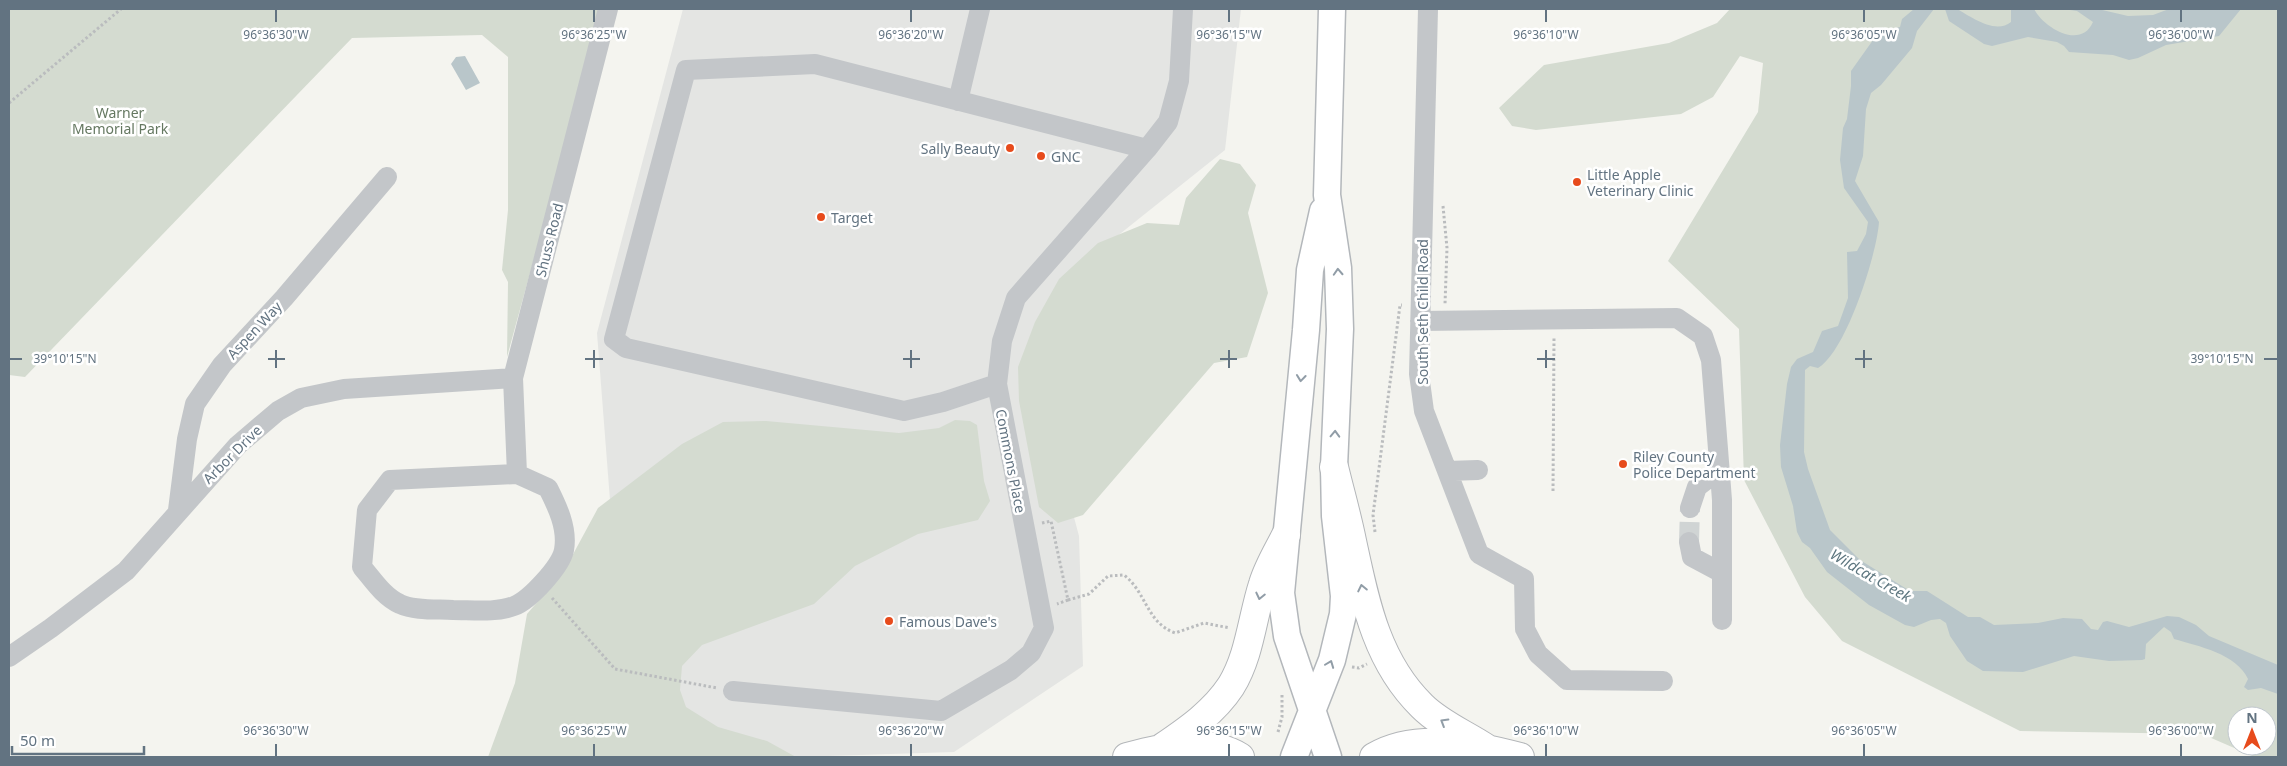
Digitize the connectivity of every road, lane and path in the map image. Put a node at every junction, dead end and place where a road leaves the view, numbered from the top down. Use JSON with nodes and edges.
{"nodes":[{"id":1,"x":121,"y":9,"type":"edge"},
{"id":2,"x":600,"y":9,"type":"edge"},
{"id":3,"x":608,"y":9,"type":"edge"},
{"id":4,"x":980,"y":9,"type":"edge"},
{"id":5,"x":1183,"y":9,"type":"edge"},
{"id":6,"x":1332,"y":9,"type":"edge"},
{"id":7,"x":1428,"y":9,"type":"edge"},
{"id":8,"x":602,"y":32,"type":"junction"},
{"id":9,"x":958,"y":101,"type":"junction"},
{"id":10,"x":9,"y":103,"type":"edge"},
{"id":11,"x":1147,"y":149,"type":"junction"},
{"id":12,"x":387,"y":176,"type":"dead end"},
{"id":13,"x":1327,"y":195,"type":"junction"},
{"id":14,"x":1420,"y":321,"type":"junction"},
{"id":15,"x":513,"y":378,"type":"junction"},
{"id":16,"x":997,"y":384,"type":"junction"},
{"id":17,"x":1334,"y":467,"type":"junction"},
{"id":18,"x":1478,"y":470,"type":"dead end"},
{"id":19,"x":1719,"y":470,"type":"junction"},
{"id":20,"x":1447,"y":471,"type":"junction"},
{"id":21,"x":517,"y":474,"type":"junction"},
{"id":22,"x":1690,"y":508,"type":"tunnel mouth"},
{"id":23,"x":178,"y":510,"type":"junction"},
{"id":24,"x":1286,"y":535,"type":"junction"},
{"id":25,"x":1689,"y":542,"type":"tunnel mouth"},
{"id":26,"x":1722,"y":573,"type":"junction"},
{"id":27,"x":542,"y":586,"type":"junction"},
{"id":28,"x":1068,"y":600,"type":"dead end"},
{"id":29,"x":1722,"y":620,"type":"dead end"},
{"id":30,"x":1251,"y":634,"type":"junction"},
{"id":31,"x":9,"y":657,"type":"edge"},
{"id":32,"x":1664,"y":681,"type":"dead end"},
{"id":33,"x":1281,"y":685,"type":"dead end"},
{"id":34,"x":733,"y":691,"type":"joint"},
{"id":35,"x":1312,"y":710,"type":"junction"},
{"id":36,"x":1163,"y":747,"type":"junction"},
{"id":37,"x":1486,"y":748,"type":"junction"},
{"id":38,"x":1285,"y":749,"type":"edge"},
{"id":39,"x":1127,"y":757,"type":"edge"},
{"id":40,"x":1240,"y":757,"type":"edge"},
{"id":41,"x":1328,"y":757,"type":"edge"},
{"id":42,"x":1374,"y":757,"type":"edge"},
{"id":43,"x":1520,"y":757,"type":"edge"}],
"edges":[{"from":1,"to":10,"type":"path"},
{"from":2,"to":8,"type":"street"},
{"from":3,"to":8,"type":"street","name":"Shuss Road"},
{"from":4,"to":9,"type":"street"},
{"from":5,"to":11,"type":"street","name":"Commons Place"},
{"from":6,"to":13,"type":"main road"},
{"from":7,"to":14,"type":"street","name":"South Seth Child Road"},
{"from":8,"to":15,"type":"street","name":"Shuss Road"},
{"from":9,"to":11,"type":"street"},
{"from":9,"to":16,"type":"street"},
{"from":11,"to":16,"type":"street","name":"Commons Place"},
{"from":12,"to":23,"type":"street","name":"Aspen Way"},
{"from":17,"to":13,"type":"main road","one_way":true},
{"from":13,"to":24,"type":"main road","one_way":true},
{"from":14,"to":19,"type":"street"},
{"from":14,"to":20,"type":"street","name":"South Seth Child Road"},
{"from":15,"to":21,"type":"street","name":"Shuss Road"},
{"from":15,"to":23,"type":"street","name":"Arbor Drive"},
{"from":16,"to":34,"type":"street","name":"Commons Place"},
{"from":35,"to":17,"type":"main road","one_way":true},
{"from":37,"to":17,"type":"highway","one_way":true},
{"from":18,"to":20,"type":"street"},
{"from":19,"to":22,"type":"street"},
{"from":19,"to":26,"type":"street"},
{"from":20,"to":32,"type":"street","name":"South Seth Child Road"},
{"from":21,"to":27,"type":"street"},
{"from":21,"to":27,"type":"street"},
{"from":23,"to":31,"type":"street","name":"Arbor Drive"},
{"from":24,"to":30,"type":"highway","one_way":true},
{"from":24,"to":35,"type":"main road"},
{"from":25,"to":26,"type":"street"},
{"from":26,"to":29,"type":"street"},
{"from":27,"to":34,"type":"path"},
{"from":28,"to":30,"type":"path"},
{"from":30,"to":36,"type":"highway"},
{"from":33,"to":38,"type":"path"},
{"from":35,"to":38,"type":"main road"},
{"from":35,"to":41,"type":"main road"},
{"from":36,"to":39,"type":"highway"},
{"from":36,"to":40,"type":"highway"},
{"from":37,"to":42,"type":"highway"},
{"from":37,"to":43,"type":"highway"}]}
